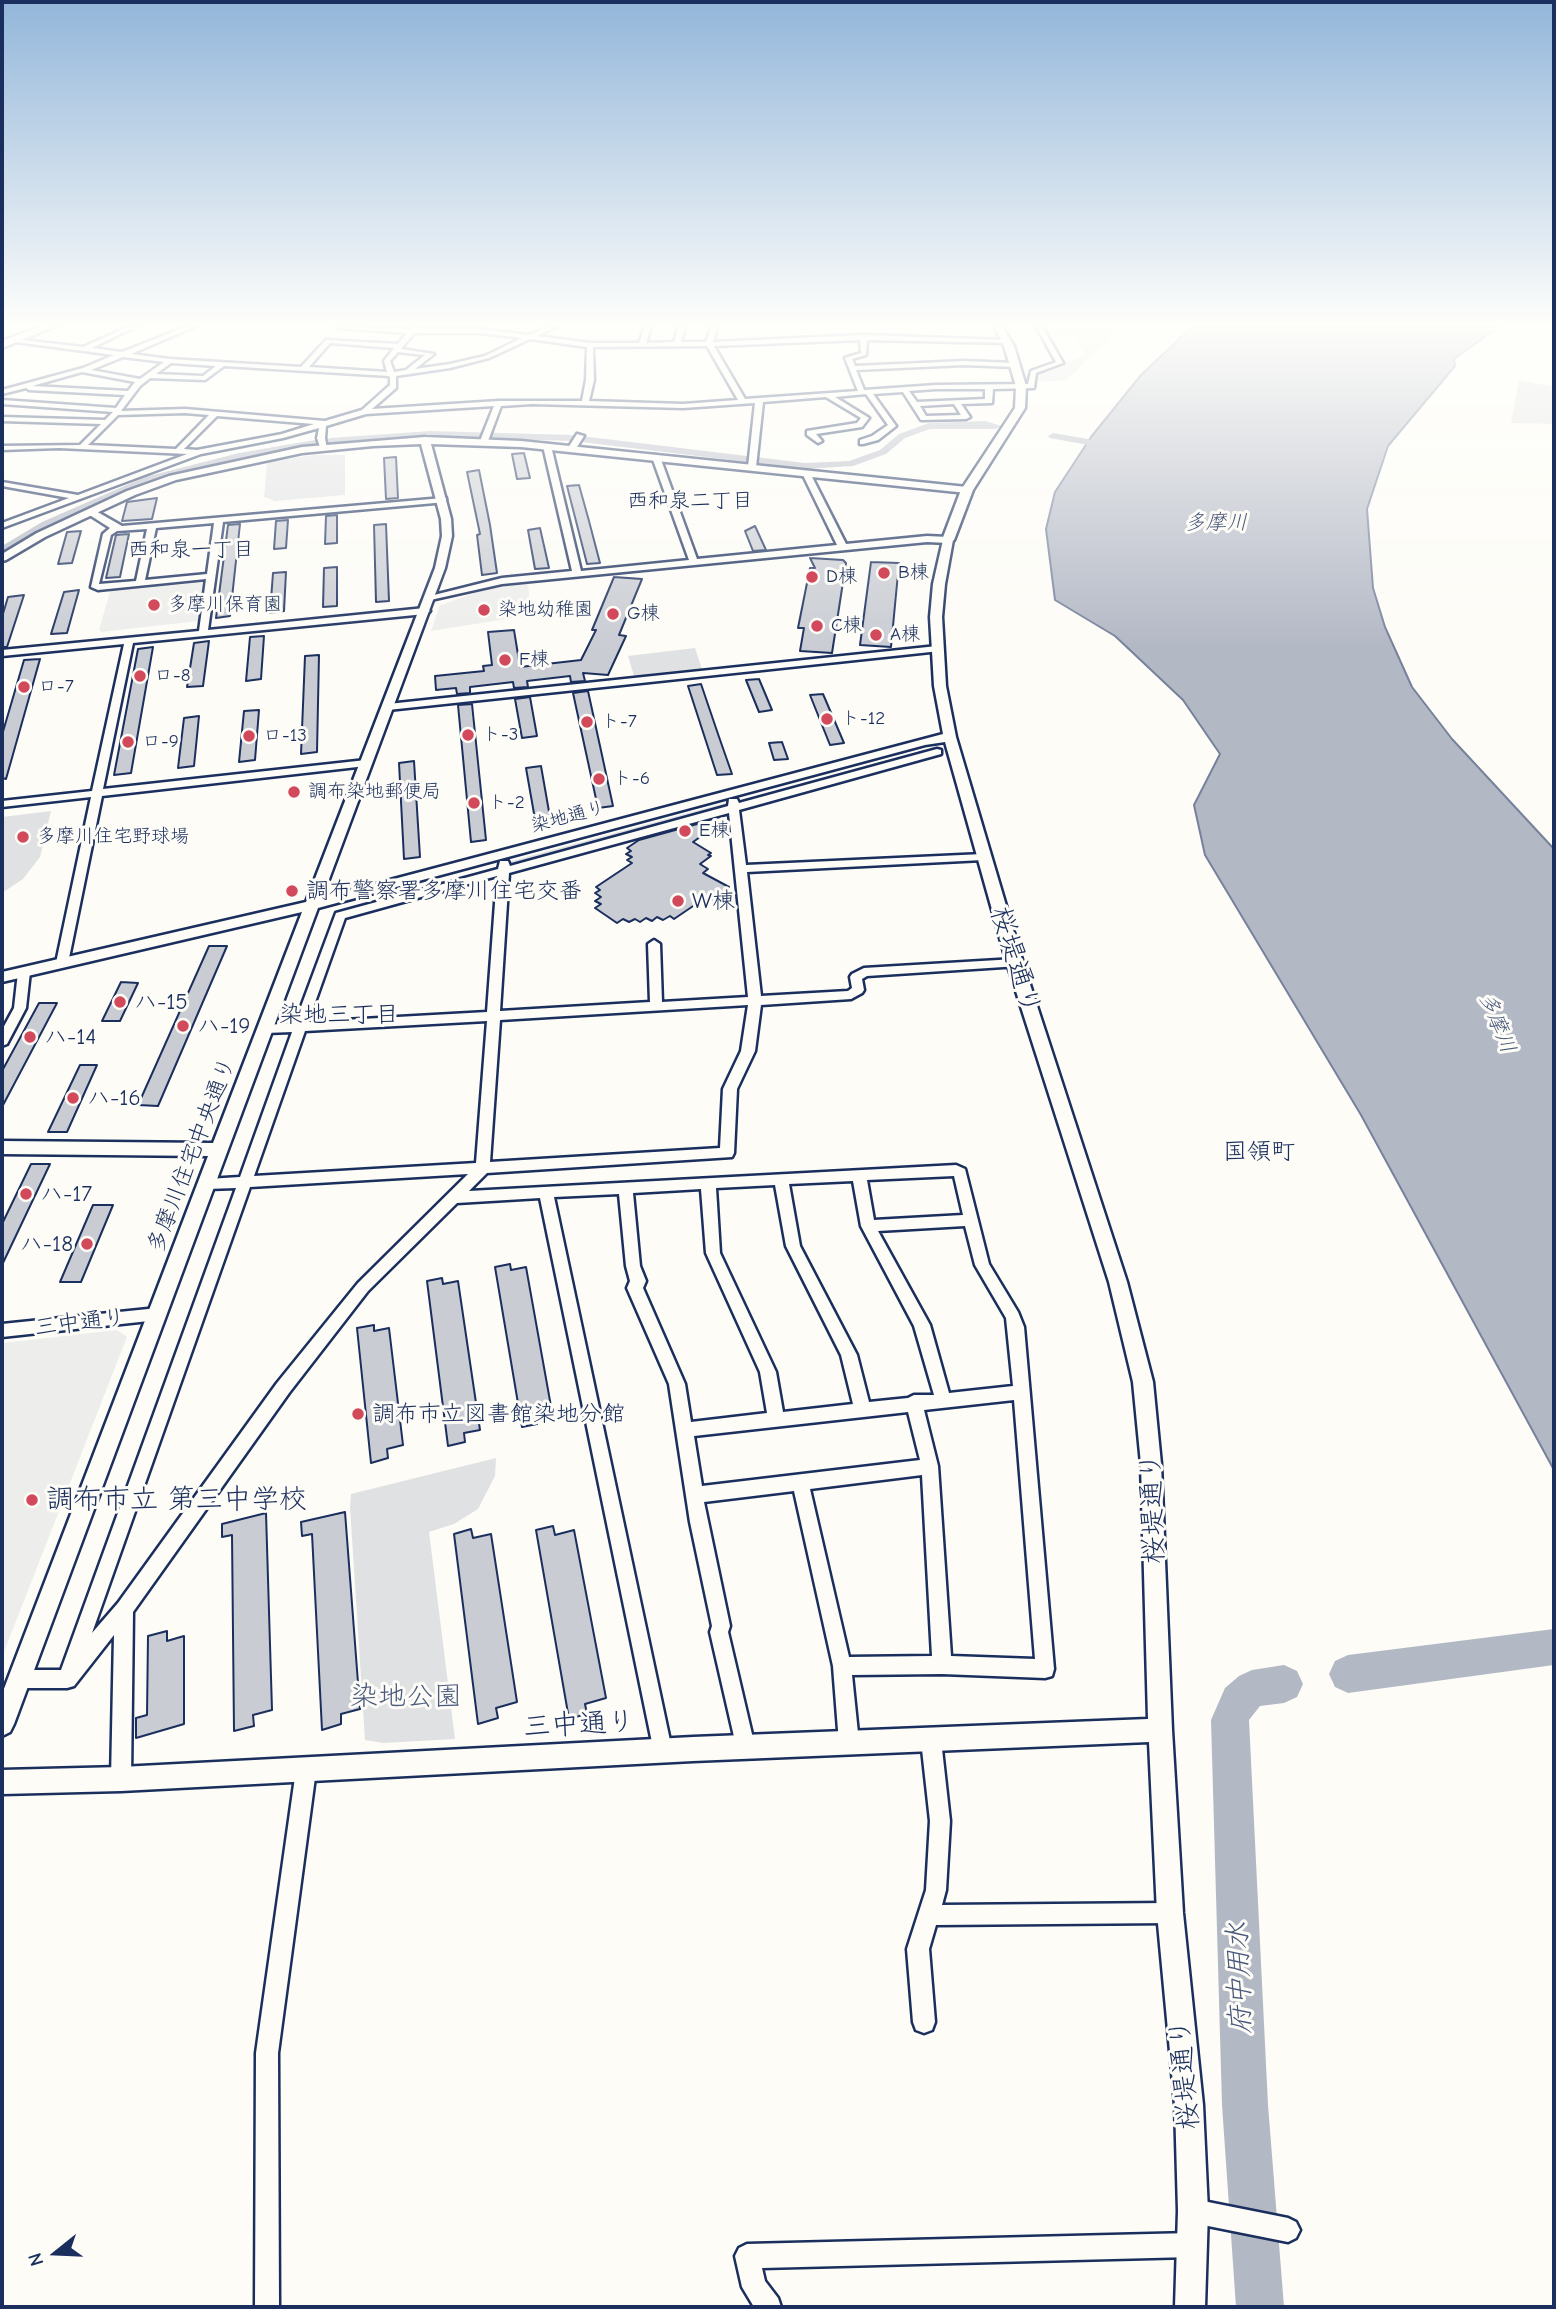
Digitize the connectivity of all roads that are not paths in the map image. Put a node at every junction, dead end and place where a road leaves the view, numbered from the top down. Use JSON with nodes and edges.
{"nodes":[{"id":1,"x":95,"y":434,"type":"edge"},
{"id":2,"x":195,"y":434,"type":"edge"},
{"id":3,"x":290,"y":434,"type":"edge"},
{"id":4,"x":322,"y":434,"type":"edge"},
{"id":5,"x":756,"y":434,"type":"edge"},
{"id":6,"x":811,"y":434,"type":"edge"},
{"id":7,"x":857,"y":434,"type":"edge"},
{"id":8,"x":879,"y":434,"type":"edge"},
{"id":9,"x":1003,"y":434,"type":"edge"},
{"id":10,"x":486,"y":436,"type":"joint"},
{"id":11,"x":425,"y":440,"type":"junction"},
{"id":12,"x":818,"y":441,"type":"dead end"},
{"id":13,"x":547,"y":446,"type":"junction"},
{"id":14,"x":82,"y":447,"type":"junction"},
{"id":15,"x":324,"y":447,"type":"junction"},
{"id":16,"x":2,"y":448,"type":"edge"},
{"id":17,"x":179,"y":450,"type":"junction"},
{"id":18,"x":199,"y":452,"type":"junction"},
{"id":19,"x":656,"y":457,"type":"junction"},
{"id":20,"x":753,"y":463,"type":"junction"},
{"id":21,"x":806,"y":473,"type":"junction"},
{"id":22,"x":2,"y":484,"type":"edge"},
{"id":23,"x":967,"y":489,"type":"junction"},
{"id":24,"x":78,"y":497,"type":"junction"},
{"id":25,"x":443,"y":500,"type":"junction"},
{"id":26,"x":90,"y":512,"type":"junction"},
{"id":27,"x":219,"y":520,"type":"junction"},
{"id":28,"x":2,"y":526,"type":"edge"},
{"id":29,"x":152,"y":526,"type":"junction"},
{"id":30,"x":115,"y":528,"type":"junction"},
{"id":31,"x":948,"y":540,"type":"junction"},
{"id":32,"x":843,"y":548,"type":"junction"},
{"id":33,"x":2,"y":558,"type":"edge"},
{"id":34,"x":694,"y":562,"type":"junction"},
{"id":35,"x":577,"y":574,"type":"junction"},
{"id":36,"x":211,"y":576,"type":"junction"},
{"id":37,"x":140,"y":583,"type":"junction"},
{"id":38,"x":427,"y":605,"type":"junction"},
{"id":39,"x":203,"y":633,"type":"junction"},
{"id":40,"x":129,"y":640,"type":"junction"},
{"id":41,"x":937,"y":649,"type":"junction"},
{"id":42,"x":2,"y":653,"type":"edge"},
{"id":43,"x":388,"y":707,"type":"junction"},
{"id":44,"x":950,"y":737,"type":"junction"},
{"id":45,"x":937,"y":752,"type":"dead end"},
{"id":46,"x":366,"y":763,"type":"junction"},
{"id":47,"x":98,"y":793,"type":"junction"},
{"id":48,"x":733,"y":800,"type":"junction"},
{"id":49,"x":2,"y":804,"type":"edge"},
{"id":50,"x":983,"y":856,"type":"junction"},
{"id":51,"x":503,"y":862,"type":"junction"},
{"id":52,"x":743,"y":869,"type":"junction"},
{"id":53,"x":313,"y":905,"type":"junction"},
{"id":54,"x":654,"y":944,"type":"dead end"},
{"id":55,"x":1015,"y":963,"type":"junction"},
{"id":56,"x":62,"y":964,"type":"junction"},
{"id":57,"x":24,"y":972,"type":"junction"},
{"id":58,"x":2,"y":977,"type":"edge"},
{"id":59,"x":755,"y":1002,"type":"junction"},
{"id":60,"x":656,"y":1007,"type":"junction"},
{"id":61,"x":495,"y":1016,"type":"junction"},
{"id":62,"x":300,"y":1028,"type":"junction"},
{"id":63,"x":266,"y":1029,"type":"junction"},
{"id":64,"x":2,"y":1041,"type":"edge"},
{"id":65,"x":2,"y":1147,"type":"edge"},
{"id":66,"x":220,"y":1150,"type":"junction"},
{"id":67,"x":484,"y":1168,"type":"junction"},
{"id":68,"x":859,"y":1175,"type":"junction"},
{"id":69,"x":781,"y":1179,"type":"junction"},
{"id":70,"x":245,"y":1182,"type":"junction"},
{"id":71,"x":708,"y":1183,"type":"junction"},
{"id":72,"x":207,"y":1184,"type":"junction"},
{"id":73,"x":626,"y":1188,"type":"junction"},
{"id":74,"x":546,"y":1192,"type":"junction"},
{"id":75,"x":456,"y":1197,"type":"junction"},
{"id":76,"x":971,"y":1220,"type":"junction"},
{"id":77,"x":868,"y":1226,"type":"junction"},
{"id":78,"x":158,"y":1314,"type":"junction"},
{"id":79,"x":2,"y":1331,"type":"edge"},
{"id":80,"x":1021,"y":1392,"type":"junction"},
{"id":81,"x":943,"y":1399,"type":"junction"},
{"id":82,"x":914,"y":1402,"type":"junction"},
{"id":83,"x":862,"y":1408,"type":"junction"},
{"id":84,"x":776,"y":1419,"type":"junction"},
{"id":85,"x":684,"y":1430,"type":"junction"},
{"id":86,"x":930,"y":1466,"type":"junction"},
{"id":87,"x":800,"y":1482,"type":"junction"},
{"id":88,"x":696,"y":1495,"type":"junction"},
{"id":89,"x":124,"y":1609,"type":"junction"},
{"id":90,"x":942,"y":1665,"type":"junction"},
{"id":91,"x":842,"y":1666,"type":"junction"},
{"id":92,"x":19,"y":1679,"type":"junction"},
{"id":93,"x":67,"y":1679,"type":"junction"},
{"id":94,"x":2,"y":1724,"type":"edge"},
{"id":95,"x":1160,"y":1730,"type":"junction"},
{"id":96,"x":931,"y":1740,"type":"junction"},
{"id":97,"x":849,"y":1743,"type":"junction"},
{"id":98,"x":745,"y":1746,"type":"junction"},
{"id":99,"x":662,"y":1750,"type":"junction"},
{"id":100,"x":306,"y":1770,"type":"junction"},
{"id":101,"x":121,"y":1779,"type":"junction"},
{"id":102,"x":2,"y":1782,"type":"edge"},
{"id":103,"x":1170,"y":1913,"type":"junction"},
{"id":104,"x":930,"y":1915,"type":"junction"},
{"id":105,"x":924,"y":2022,"type":"dead end"},
{"id":106,"x":1193,"y":2211,"type":"junction"},
{"id":107,"x":1283,"y":2228,"type":"dead end"},
{"id":108,"x":1191,"y":2245,"type":"junction"},
{"id":109,"x":267,"y":2307,"type":"edge"},
{"id":110,"x":769,"y":2307,"type":"edge"},
{"id":111,"x":1190,"y":2307,"type":"edge"}],
"edges":[{"from":1,"to":14,"type":"street"},
{"from":2,"to":17,"type":"street"},
{"from":3,"to":18,"type":"street"},
{"from":4,"to":15,"type":"street"},
{"from":5,"to":20,"type":"street"},
{"from":6,"to":12,"type":"street"},
{"from":7,"to":8,"type":"street"},
{"from":9,"to":23,"type":"main road"},
{"from":10,"to":11,"type":"street"},
{"from":10,"to":13,"type":"street"},
{"from":11,"to":15,"type":"street"},
{"from":11,"to":25,"type":"street","name":"多摩川住宅中央通り"},
{"from":13,"to":19,"type":"street"},
{"from":13,"to":35,"type":"street"},
{"from":14,"to":16,"type":"street"},
{"from":14,"to":17,"type":"street"},
{"from":15,"to":26,"type":"street"},
{"from":17,"to":18,"type":"street"},
{"from":18,"to":24,"type":"street"},
{"from":19,"to":20,"type":"street"},
{"from":19,"to":34,"type":"street"},
{"from":20,"to":21,"type":"street"},
{"from":21,"to":23,"type":"street"},
{"from":21,"to":32,"type":"street"},
{"from":22,"to":24,"type":"street"},
{"from":23,"to":31,"type":"main road"},
{"from":24,"to":28,"type":"street"},
{"from":25,"to":27,"type":"street"},
{"from":25,"to":38,"type":"street","name":"多摩川住宅中央通り"},
{"from":26,"to":30,"type":"street"},
{"from":26,"to":33,"type":"street"},
{"from":27,"to":29,"type":"street"},
{"from":27,"to":36,"type":"street"},
{"from":29,"to":30,"type":"street"},
{"from":29,"to":37,"type":"street"},
{"from":30,"to":37,"type":"street"},
{"from":31,"to":32,"type":"street"},
{"from":31,"to":41,"type":"street"},
{"from":32,"to":34,"type":"street"},
{"from":34,"to":35,"type":"street"},
{"from":35,"to":38,"type":"street"},
{"from":36,"to":37,"type":"street"},
{"from":36,"to":39,"type":"street"},
{"from":38,"to":39,"type":"street"},
{"from":38,"to":43,"type":"street","name":"多摩川住宅中央通り"},
{"from":39,"to":40,"type":"street"},
{"from":40,"to":42,"type":"street"},
{"from":40,"to":47,"type":"street"},
{"from":41,"to":43,"type":"street"},
{"from":41,"to":44,"type":"street"},
{"from":43,"to":46,"type":"street","name":"多摩川住宅中央通り"},
{"from":44,"to":48,"type":"street","name":"染地通り"},
{"from":44,"to":50,"type":"street","name":"桜堤通り"},
{"from":45,"to":48,"type":"street"},
{"from":46,"to":47,"type":"street"},
{"from":46,"to":53,"type":"street","name":"多摩川住宅中央通り"},
{"from":47,"to":49,"type":"street"},
{"from":47,"to":56,"type":"street"},
{"from":48,"to":51,"type":"street","name":"染地通り"},
{"from":48,"to":52,"type":"street"},
{"from":50,"to":52,"type":"street"},
{"from":50,"to":55,"type":"street","name":"桜堤通り"},
{"from":51,"to":53,"type":"street","name":"染地通り"},
{"from":51,"to":61,"type":"street"},
{"from":51,"to":62,"type":"street"},
{"from":52,"to":59,"type":"street"},
{"from":53,"to":56,"type":"street","name":"染地通り"},
{"from":53,"to":63,"type":"street","name":"多摩川住宅中央通り"},
{"from":54,"to":60,"type":"street"},
{"from":55,"to":59,"type":"street"},
{"from":55,"to":95,"type":"street","name":"桜堤通り"},
{"from":56,"to":57,"type":"street","name":"染地通り"},
{"from":57,"to":58,"type":"street","name":"染地通り"},
{"from":57,"to":64,"type":"street"},
{"from":59,"to":60,"type":"street"},
{"from":59,"to":67,"type":"street"},
{"from":60,"to":61,"type":"street"},
{"from":61,"to":62,"type":"street"},
{"from":61,"to":67,"type":"street"},
{"from":62,"to":63,"type":"street"},
{"from":62,"to":70,"type":"street"},
{"from":63,"to":66,"type":"street","name":"多摩川住宅中央通り"},
{"from":65,"to":66,"type":"street"},
{"from":66,"to":72,"type":"street","name":"多摩川住宅中央通り"},
{"from":67,"to":70,"type":"street"},
{"from":67,"to":75,"type":"street"},
{"from":68,"to":69,"type":"street"},
{"from":68,"to":76,"type":"street"},
{"from":68,"to":77,"type":"street"},
{"from":69,"to":71,"type":"street"},
{"from":69,"to":83,"type":"street"},
{"from":70,"to":72,"type":"street"},
{"from":70,"to":93,"type":"street"},
{"from":71,"to":73,"type":"street"},
{"from":71,"to":84,"type":"street"},
{"from":72,"to":78,"type":"street","name":"多摩川住宅中央通り"},
{"from":73,"to":74,"type":"street"},
{"from":73,"to":85,"type":"street"},
{"from":74,"to":75,"type":"street"},
{"from":74,"to":99,"type":"street"},
{"from":75,"to":89,"type":"street"},
{"from":76,"to":77,"type":"street"},
{"from":76,"to":80,"type":"street"},
{"from":77,"to":81,"type":"street"},
{"from":78,"to":79,"type":"street","name":"三中通り"},
{"from":78,"to":92,"type":"street","name":"多摩川住宅中央通り"},
{"from":80,"to":81,"type":"street"},
{"from":80,"to":90,"type":"street"},
{"from":81,"to":82,"type":"street"},
{"from":82,"to":83,"type":"street"},
{"from":82,"to":86,"type":"street"},
{"from":83,"to":84,"type":"street"},
{"from":84,"to":85,"type":"street"},
{"from":85,"to":88,"type":"street"},
{"from":86,"to":87,"type":"street"},
{"from":86,"to":90,"type":"street"},
{"from":87,"to":88,"type":"street"},
{"from":87,"to":91,"type":"street"},
{"from":88,"to":98,"type":"street"},
{"from":89,"to":93,"type":"street"},
{"from":89,"to":101,"type":"street"},
{"from":90,"to":91,"type":"street"},
{"from":91,"to":97,"type":"street"},
{"from":92,"to":93,"type":"street"},
{"from":92,"to":94,"type":"street","name":"多摩川住宅中央通り"},
{"from":95,"to":96,"type":"street","name":"三中通り"},
{"from":95,"to":103,"type":"street","name":"桜堤通り"},
{"from":96,"to":97,"type":"street","name":"三中通り"},
{"from":96,"to":104,"type":"street"},
{"from":97,"to":98,"type":"street","name":"三中通り"},
{"from":98,"to":99,"type":"street","name":"三中通り"},
{"from":99,"to":100,"type":"street","name":"三中通り"},
{"from":100,"to":101,"type":"street","name":"三中通り"},
{"from":100,"to":109,"type":"street"},
{"from":101,"to":102,"type":"street","name":"三中通り"},
{"from":103,"to":104,"type":"street"},
{"from":103,"to":106,"type":"street","name":"桜堤通り"},
{"from":104,"to":105,"type":"street"},
{"from":106,"to":107,"type":"street"},
{"from":106,"to":108,"type":"street","name":"桜堤通り"},
{"from":108,"to":110,"type":"street"},
{"from":108,"to":111,"type":"street","name":"桜堤通り"}]}
